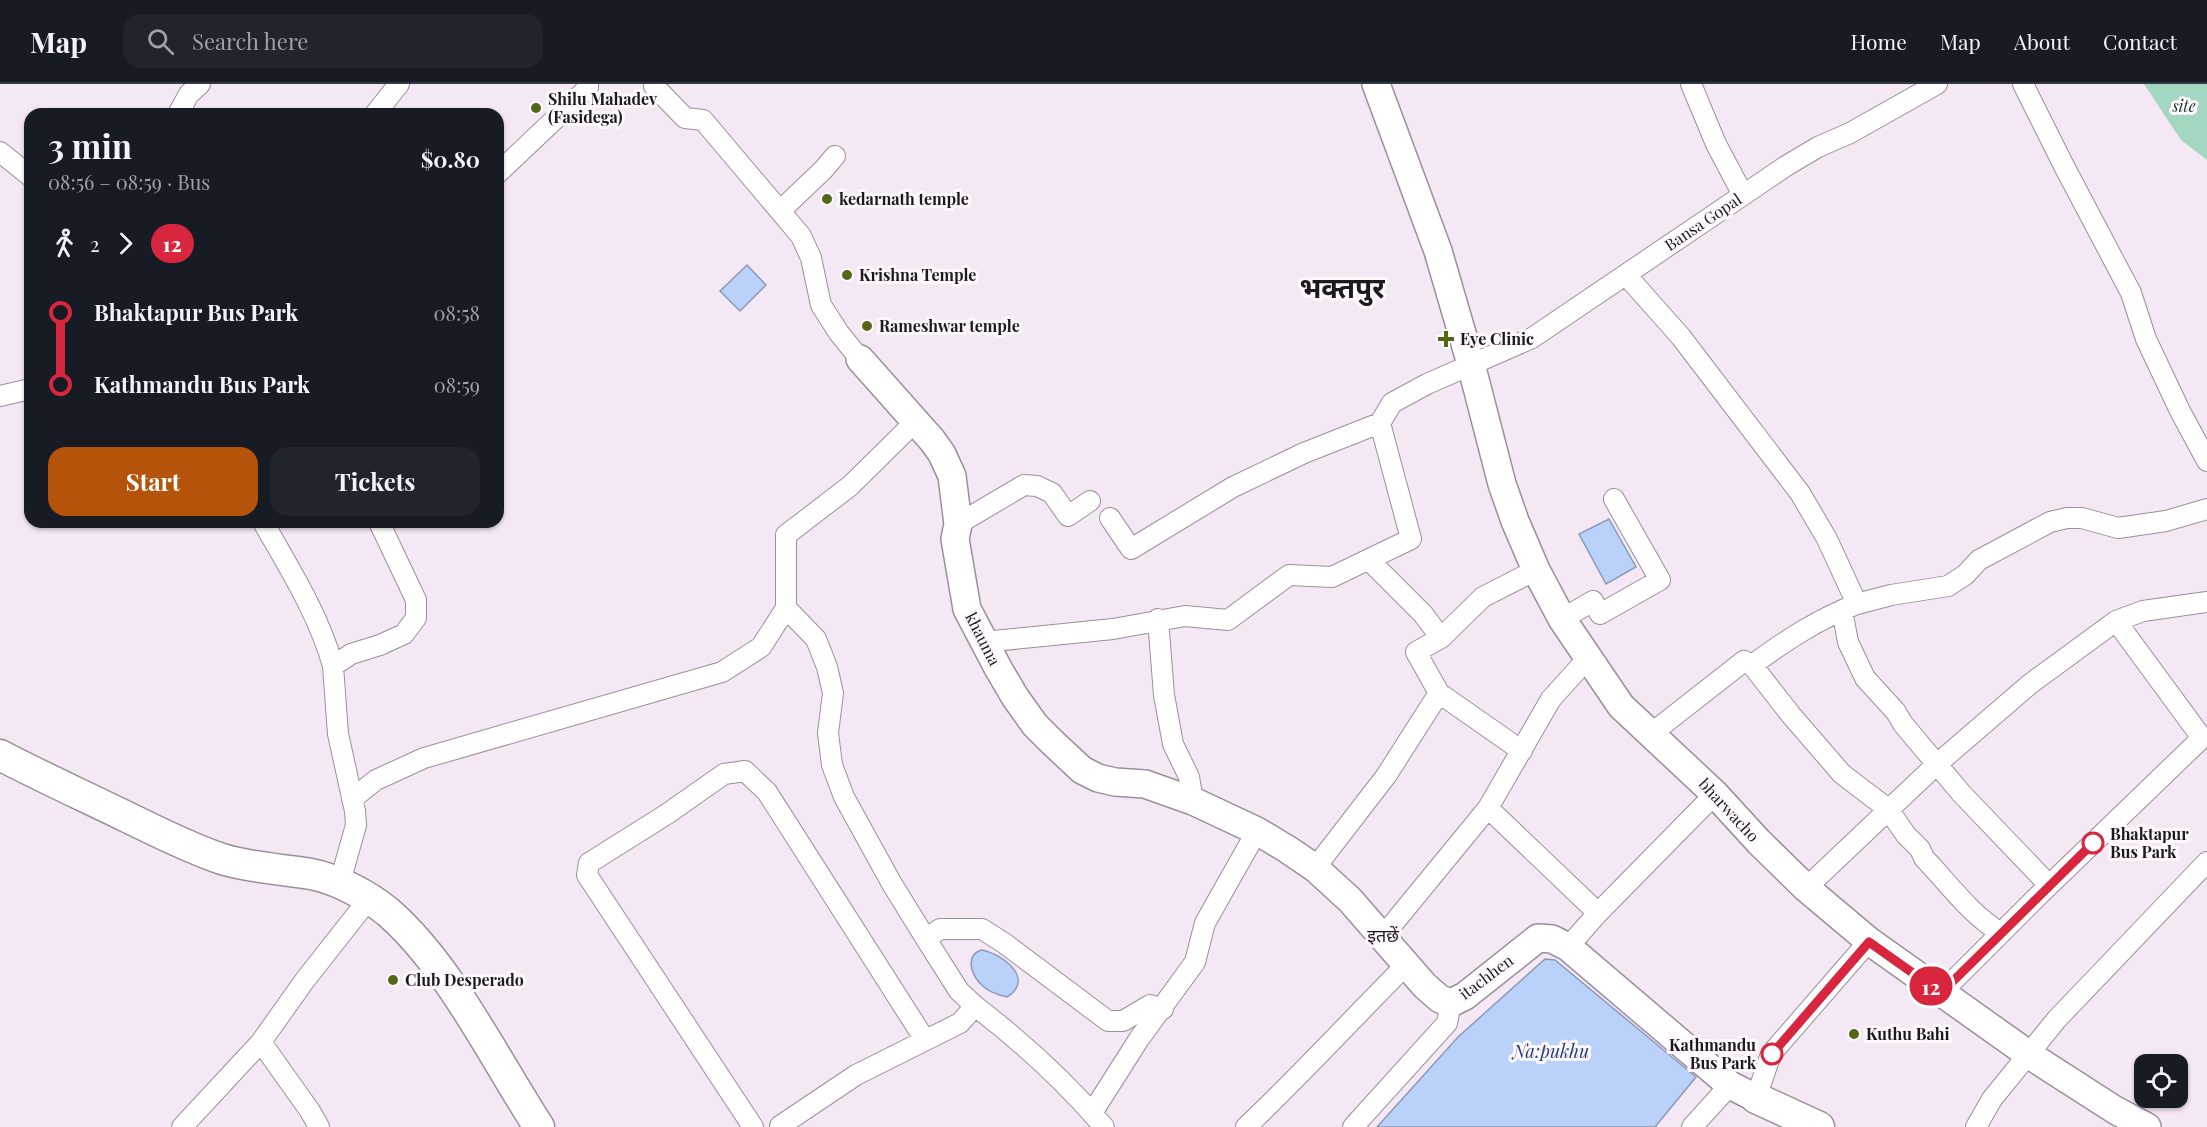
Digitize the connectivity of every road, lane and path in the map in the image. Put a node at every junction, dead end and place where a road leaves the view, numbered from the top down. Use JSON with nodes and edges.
{"nodes":[{"id":1,"x":201,"y":84,"type":"edge"},
{"id":2,"x":399,"y":84,"type":"edge"},
{"id":3,"x":588,"y":84,"type":"edge"},
{"id":4,"x":656,"y":84,"type":"edge"},
{"id":5,"x":1376,"y":84,"type":"edge"},
{"id":6,"x":1691,"y":84,"type":"edge"},
{"id":7,"x":2023,"y":84,"type":"edge"},
{"id":8,"x":1925,"y":87,"type":"edge"},
{"id":9,"x":181,"y":108,"type":"edge"},
{"id":10,"x":380,"y":108,"type":"edge"},
{"id":11,"x":0,"y":152,"type":"edge"},
{"id":12,"x":835,"y":156,"type":"dead end"},
{"id":13,"x":504,"y":167,"type":"edge"},
{"id":14,"x":24,"y":171,"type":"edge"},
{"id":15,"x":1743,"y":195,"type":"junction"},
{"id":16,"x":780,"y":211,"type":"junction"},
{"id":17,"x":1626,"y":275,"type":"junction"},
{"id":18,"x":860,"y":359,"type":"joint"},
{"id":19,"x":1471,"y":364,"type":"junction"},
{"id":20,"x":24,"y":390,"type":"edge"},
{"id":21,"x":0,"y":396,"type":"edge"},
{"id":22,"x":916,"y":421,"type":"junction"},
{"id":23,"x":1380,"y":423,"type":"junction"},
{"id":24,"x":2207,"y":461,"type":"edge"},
{"id":25,"x":1614,"y":499,"type":"dead end"},
{"id":26,"x":1090,"y":501,"type":"dead end"},
{"id":27,"x":2207,"y":509,"type":"edge"},
{"id":28,"x":1110,"y":518,"type":"dead end"},
{"id":29,"x":958,"y":524,"type":"junction"},
{"id":30,"x":266,"y":528,"type":"edge"},
{"id":31,"x":382,"y":528,"type":"edge"},
{"id":32,"x":1369,"y":560,"type":"junction"},
{"id":33,"x":1536,"y":570,"type":"junction"},
{"id":34,"x":2207,"y":602,"type":"edge"},
{"id":35,"x":1849,"y":607,"type":"junction"},
{"id":36,"x":786,"y":608,"type":"junction"},
{"id":37,"x":1562,"y":619,"type":"junction"},
{"id":38,"x":1158,"y":620,"type":"junction"},
{"id":39,"x":2116,"y":621,"type":"junction"},
{"id":40,"x":1441,"y":638,"type":"junction"},
{"id":41,"x":984,"y":642,"type":"junction"},
{"id":42,"x":1588,"y":657,"type":"junction"},
{"id":43,"x":1752,"y":665,"type":"junction"},
{"id":44,"x":333,"y":666,"type":"junction"},
{"id":45,"x":1439,"y":693,"type":"junction"},
{"id":46,"x":1652,"y":734,"type":"junction"},
{"id":47,"x":2204,"y":742,"type":"edge"},
{"id":48,"x":1522,"y":751,"type":"junction"},
{"id":49,"x":0,"y":755,"type":"edge"},
{"id":50,"x":1937,"y":764,"type":"junction"},
{"id":51,"x":1715,"y":794,"type":"junction"},
{"id":52,"x":352,"y":799,"type":"junction"},
{"id":53,"x":1193,"y":801,"type":"junction"},
{"id":54,"x":1488,"y":808,"type":"junction"},
{"id":55,"x":1888,"y":809,"type":"junction"},
{"id":56,"x":1257,"y":831,"type":"junction"},
{"id":57,"x":2207,"y":862,"type":"edge"},
{"id":58,"x":1315,"y":868,"type":"junction"},
{"id":59,"x":340,"y":882,"type":"junction"},
{"id":60,"x":2049,"y":885,"type":"junction"},
{"id":61,"x":1806,"y":888,"type":"junction"},
{"id":62,"x":368,"y":900,"type":"junction"},
{"id":63,"x":1598,"y":913,"type":"junction"},
{"id":64,"x":2001,"y":933,"type":"junction"},
{"id":65,"x":1383,"y":936,"type":"junction"},
{"id":66,"x":926,"y":939,"type":"junction"},
{"id":67,"x":1869,"y":942,"type":"junction"},
{"id":68,"x":1568,"y":947,"type":"junction"},
{"id":69,"x":1407,"y":964,"type":"junction"},
{"id":70,"x":1941,"y":993,"type":"junction"},
{"id":71,"x":1450,"y":1003,"type":"junction"},
{"id":72,"x":975,"y":1006,"type":"junction"},
{"id":73,"x":1163,"y":1009,"type":"junction"},
{"id":74,"x":925,"y":1040,"type":"junction"},
{"id":75,"x":261,"y":1042,"type":"junction"},
{"id":76,"x":2028,"y":1054,"type":"junction"},
{"id":77,"x":1730,"y":1085,"type":"junction"},
{"id":78,"x":1756,"y":1098,"type":"junction"},
{"id":79,"x":1098,"y":1120,"type":"edge"},
{"id":80,"x":182,"y":1127,"type":"edge"},
{"id":81,"x":319,"y":1127,"type":"edge"},
{"id":82,"x":538,"y":1127,"type":"edge"},
{"id":83,"x":753,"y":1127,"type":"edge"},
{"id":84,"x":781,"y":1127,"type":"edge"},
{"id":85,"x":1246,"y":1127,"type":"edge"},
{"id":86,"x":1353,"y":1127,"type":"edge"},
{"id":87,"x":1692,"y":1127,"type":"edge"},
{"id":88,"x":1819,"y":1127,"type":"edge"},
{"id":89,"x":1976,"y":1127,"type":"edge"},
{"id":90,"x":2147,"y":1127,"type":"edge"}],
"edges":[{"from":1,"to":9,"type":"street"},
{"from":2,"to":10,"type":"street"},
{"from":3,"to":13,"type":"street"},
{"from":4,"to":16,"type":"street"},
{"from":5,"to":19,"type":"main road","name":"bharwacho"},
{"from":6,"to":15,"type":"street"},
{"from":7,"to":24,"type":"street"},
{"from":8,"to":15,"type":"street","name":"Bansa Gopal"},
{"from":11,"to":14,"type":"street"},
{"from":12,"to":16,"type":"street"},
{"from":15,"to":17,"type":"street","name":"Bansa Gopal"},
{"from":16,"to":18,"type":"street"},
{"from":17,"to":19,"type":"street","name":"Bansa Gopal"},
{"from":17,"to":35,"type":"street"},
{"from":18,"to":22,"type":"main road","name":"khauma"},
{"from":19,"to":23,"type":"street","name":"Bansa Gopal"},
{"from":19,"to":33,"type":"main road","name":"bharwacho"},
{"from":20,"to":21,"type":"street"},
{"from":22,"to":29,"type":"main road","name":"khauma"},
{"from":22,"to":36,"type":"street"},
{"from":23,"to":28,"type":"street"},
{"from":23,"to":32,"type":"street"},
{"from":25,"to":37,"type":"street"},
{"from":26,"to":29,"type":"street"},
{"from":27,"to":35,"type":"street"},
{"from":29,"to":41,"type":"main road","name":"khauma"},
{"from":30,"to":44,"type":"street"},
{"from":31,"to":44,"type":"street"},
{"from":32,"to":38,"type":"street"},
{"from":32,"to":40,"type":"street"},
{"from":33,"to":37,"type":"main road","name":"bharwacho"},
{"from":33,"to":40,"type":"street"},
{"from":34,"to":39,"type":"street"},
{"from":35,"to":43,"type":"street"},
{"from":35,"to":50,"type":"street"},
{"from":36,"to":52,"type":"street"},
{"from":36,"to":66,"type":"street"},
{"from":37,"to":42,"type":"main road","name":"bharwacho"},
{"from":38,"to":41,"type":"street"},
{"from":38,"to":53,"type":"street"},
{"from":39,"to":47,"type":"street"},
{"from":39,"to":50,"type":"street"},
{"from":40,"to":45,"type":"street"},
{"from":41,"to":53,"type":"main road","name":"khauma"},
{"from":42,"to":46,"type":"main road","name":"bharwacho"},
{"from":42,"to":48,"type":"street"},
{"from":43,"to":46,"type":"street"},
{"from":43,"to":55,"type":"street"},
{"from":44,"to":52,"type":"street"},
{"from":45,"to":48,"type":"street"},
{"from":45,"to":58,"type":"street"},
{"from":46,"to":51,"type":"main road","name":"bharwacho"},
{"from":47,"to":60,"type":"street"},
{"from":48,"to":54,"type":"street"},
{"from":49,"to":59,"type":"main road"},
{"from":50,"to":55,"type":"street"},
{"from":50,"to":60,"type":"street"},
{"from":51,"to":61,"type":"main road","name":"bharwacho"},
{"from":51,"to":63,"type":"street"},
{"from":52,"to":59,"type":"street"},
{"from":53,"to":56,"type":"main road","name":"itachhen"},
{"from":54,"to":63,"type":"street"},
{"from":54,"to":65,"type":"street"},
{"from":55,"to":61,"type":"street"},
{"from":55,"to":64,"type":"street"},
{"from":56,"to":58,"type":"main road","name":"itachhen"},
{"from":56,"to":73,"type":"street"},
{"from":57,"to":76,"type":"street"},
{"from":58,"to":65,"type":"main road","name":"itachhen"},
{"from":59,"to":62,"type":"main road"},
{"from":60,"to":64,"type":"street"},
{"from":61,"to":67,"type":"main road","name":"bharwacho"},
{"from":62,"to":75,"type":"street"},
{"from":62,"to":82,"type":"main road"},
{"from":63,"to":68,"type":"street"},
{"from":64,"to":70,"type":"street"},
{"from":65,"to":69,"type":"main road","name":"itachhen"},
{"from":66,"to":72,"type":"street"},
{"from":66,"to":73,"type":"street"},
{"from":67,"to":70,"type":"main road","name":"bharwacho"},
{"from":67,"to":78,"type":"street"},
{"from":68,"to":71,"type":"main road","name":"itachhen"},
{"from":68,"to":77,"type":"main road","name":"itachhen"},
{"from":69,"to":71,"type":"main road","name":"itachhen"},
{"from":69,"to":85,"type":"street"},
{"from":70,"to":76,"type":"main road","name":"bharwacho"},
{"from":71,"to":86,"type":"street"},
{"from":72,"to":74,"type":"street"},
{"from":72,"to":79,"type":"street"},
{"from":73,"to":79,"type":"street"},
{"from":74,"to":83,"type":"street"},
{"from":74,"to":84,"type":"street"},
{"from":75,"to":80,"type":"street"},
{"from":75,"to":81,"type":"street"},
{"from":76,"to":89,"type":"street"},
{"from":76,"to":90,"type":"main road","name":"bharwacho"},
{"from":77,"to":78,"type":"main road","name":"itachhen"},
{"from":77,"to":87,"type":"street"},
{"from":78,"to":88,"type":"main road"}]}
